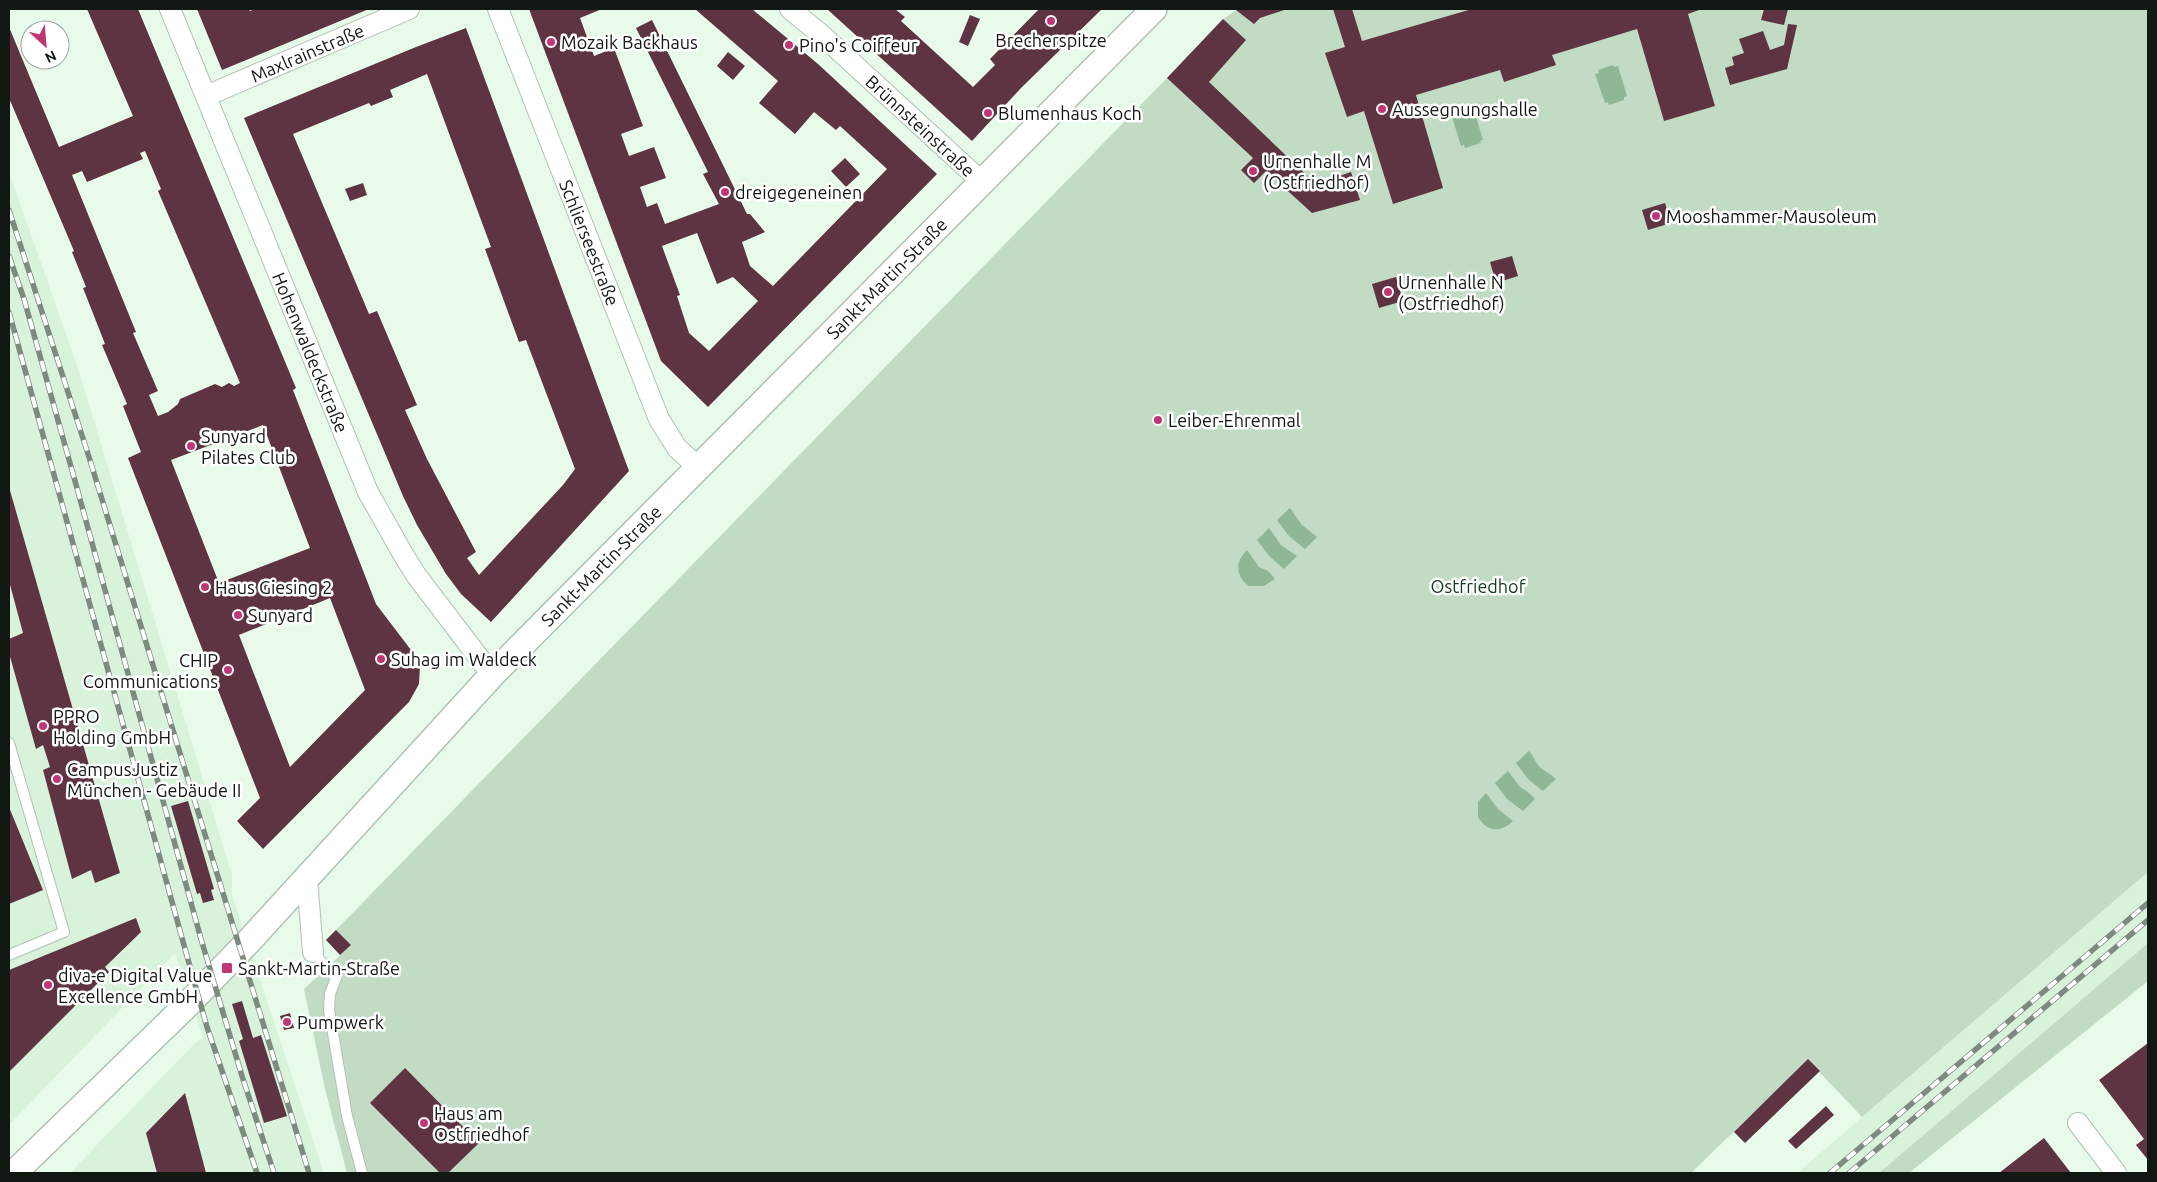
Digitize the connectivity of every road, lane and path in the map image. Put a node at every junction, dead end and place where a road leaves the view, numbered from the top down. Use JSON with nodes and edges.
{"nodes":[{"id":1,"x":170,"y":9,"type":"edge"},
{"id":2,"x":409,"y":9,"type":"edge"},
{"id":3,"x":498,"y":9,"type":"edge"},
{"id":4,"x":790,"y":9,"type":"edge"},
{"id":5,"x":1154,"y":9,"type":"edge"},
{"id":6,"x":206,"y":96,"type":"junction"},
{"id":7,"x":982,"y":182,"type":"junction"},
{"id":8,"x":698,"y":467,"type":"junction"},
{"id":9,"x":492,"y":675,"type":"junction"},
{"id":10,"x":9,"y":743,"type":"edge"},
{"id":11,"x":307,"y":879,"type":"junction"},
{"id":12,"x":313,"y":952,"type":"joint"},
{"id":13,"x":9,"y":955,"type":"edge"},
{"id":14,"x":2078,"y":1124,"type":"dead end"},
{"id":15,"x":14,"y":1173,"type":"edge"},
{"id":16,"x":362,"y":1173,"type":"edge"},
{"id":17,"x":2116,"y":1173,"type":"edge"}],
"edges":[{"from":1,"to":6,"type":"street","name":"Hohenwaldeckstraße"},
{"from":2,"to":6,"type":"street","name":"Maxlrainstraße"},
{"from":3,"to":8,"type":"street","name":"Schlierseestraße"},
{"from":4,"to":7,"type":"street","name":"Brünnsteinstraße"},
{"from":5,"to":7,"type":"street","name":"Sankt-Martin-Straße"},
{"from":6,"to":9,"type":"street","name":"Hohenwaldeckstraße"},
{"from":7,"to":8,"type":"street","name":"Sankt-Martin-Straße"},
{"from":8,"to":9,"type":"street","name":"Sankt-Martin-Straße"},
{"from":9,"to":11,"type":"street","name":"Sankt-Martin-Straße"},
{"from":10,"to":13,"type":"lane"},
{"from":11,"to":12,"type":"street"},
{"from":11,"to":15,"type":"street","name":"Sankt-Martin-Straße"},
{"from":12,"to":16,"type":"lane"},
{"from":14,"to":17,"type":"street"}]}
